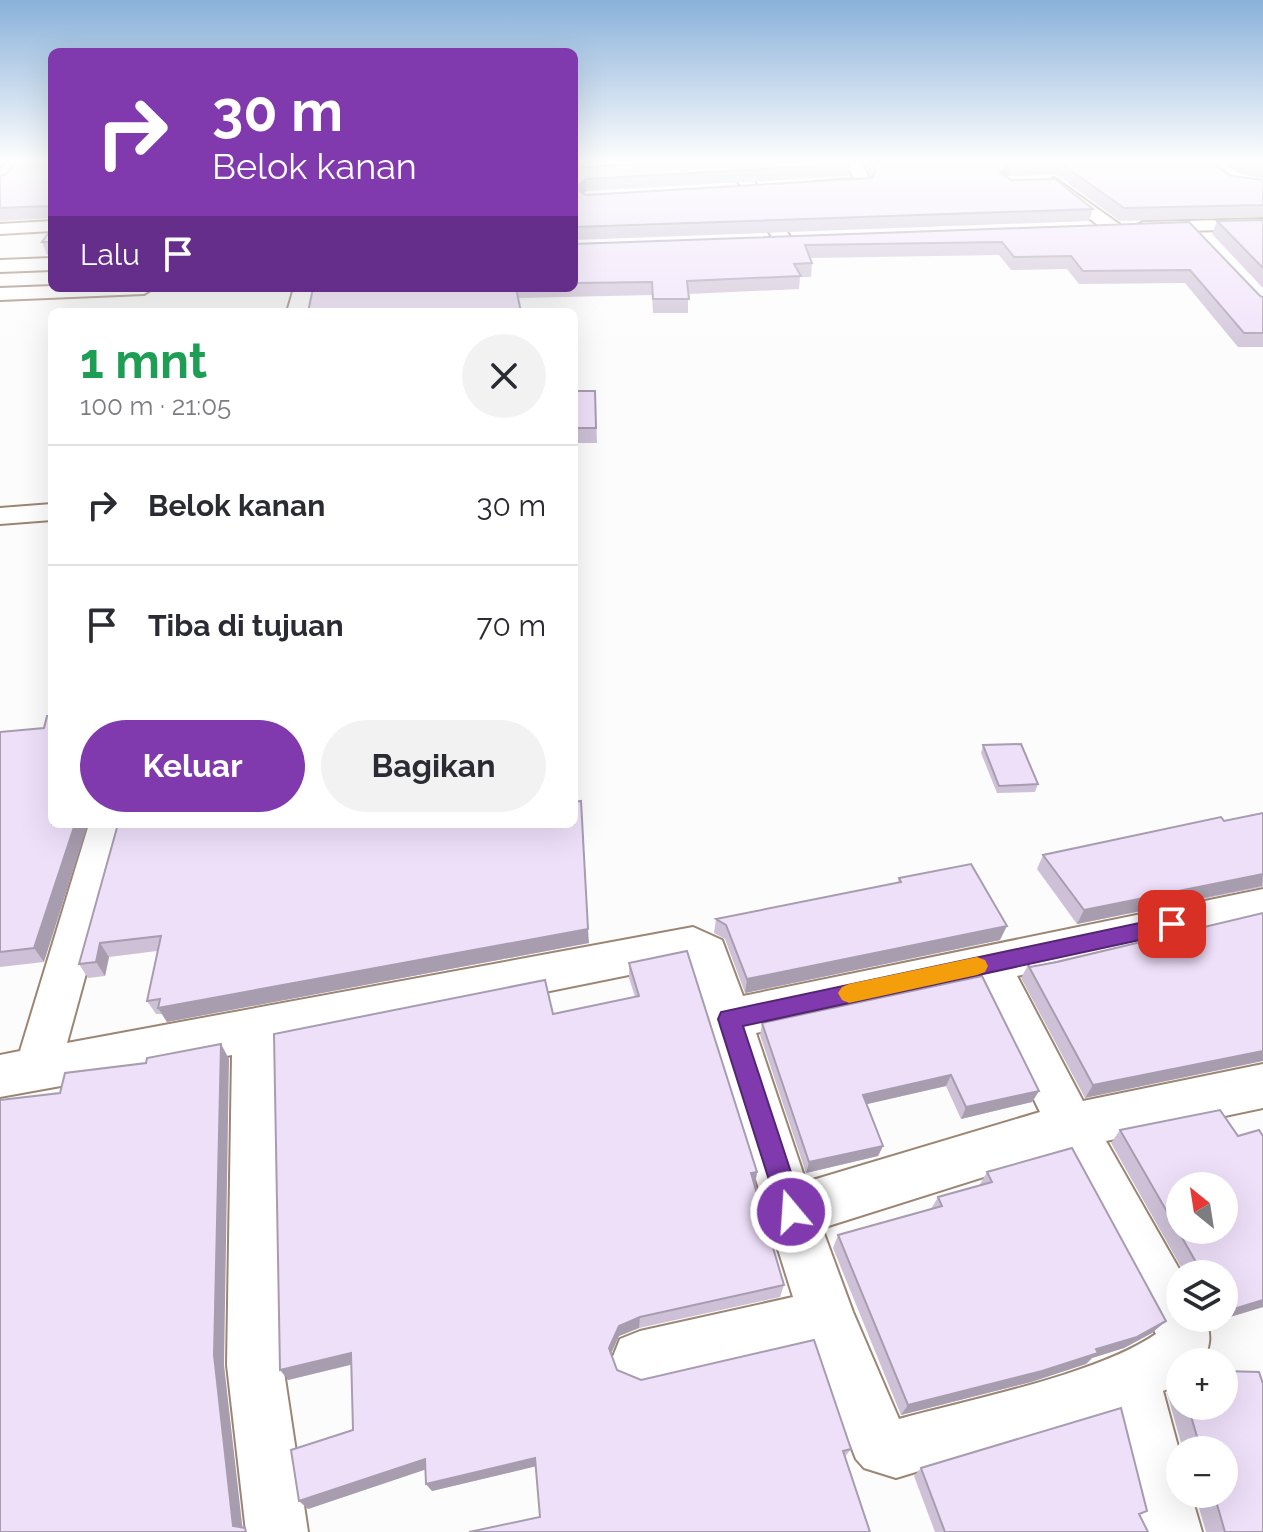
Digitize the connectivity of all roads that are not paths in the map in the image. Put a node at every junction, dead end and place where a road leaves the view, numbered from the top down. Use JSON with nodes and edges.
{"nodes":[{"id":1,"x":781,"y":230,"type":"edge"},
{"id":2,"x":1194,"y":230,"type":"edge"},
{"id":3,"x":754,"y":242,"type":"edge"},
{"id":4,"x":1211,"y":248,"type":"edge"},
{"id":5,"x":48,"y":264,"type":"edge"},
{"id":6,"x":0,"y":266,"type":"edge"},
{"id":7,"x":48,"y":292,"type":"edge"},
{"id":8,"x":0,"y":294,"type":"edge"},
{"id":9,"x":48,"y":512,"type":"edge"},
{"id":10,"x":0,"y":516,"type":"edge"},
{"id":11,"x":107,"y":828,"type":"edge"},
{"id":12,"x":1263,"y":905,"type":"edge"},
{"id":13,"x":989,"y":964,"type":"junction"},
{"id":14,"x":729,"y":1019,"type":"junction"},
{"id":15,"x":255,"y":1031,"type":"junction"},
{"id":16,"x":18,"y":1073,"type":"edge"},
{"id":17,"x":1263,"y":1086,"type":"edge"},
{"id":18,"x":1071,"y":1126,"type":"junction"},
{"id":19,"x":791,"y":1212,"type":"junction"},
{"id":20,"x":827,"y":1316,"type":"junction"},
{"id":21,"x":640,"y":1359,"type":"dead end"},
{"id":22,"x":1131,"y":1378,"type":"junction"},
{"id":23,"x":277,"y":1532,"type":"edge"},
{"id":24,"x":1171,"y":1532,"type":"edge"}],
"edges":[{"from":1,"to":3,"type":"street"},
{"from":2,"to":4,"type":"street"},
{"from":5,"to":6,"type":"street"},
{"from":7,"to":8,"type":"street"},
{"from":9,"to":10,"type":"street"},
{"from":11,"to":16,"type":"street"},
{"from":12,"to":13,"type":"street"},
{"from":13,"to":14,"type":"street"},
{"from":13,"to":18,"type":"street"},
{"from":14,"to":15,"type":"street"},
{"from":14,"to":19,"type":"street"},
{"from":15,"to":16,"type":"street"},
{"from":15,"to":23,"type":"street"},
{"from":17,"to":18,"type":"street"},
{"from":18,"to":19,"type":"street"},
{"from":18,"to":22,"type":"street"},
{"from":19,"to":20,"type":"street"},
{"from":20,"to":21,"type":"street"},
{"from":20,"to":22,"type":"street"},
{"from":22,"to":24,"type":"street"}]}
